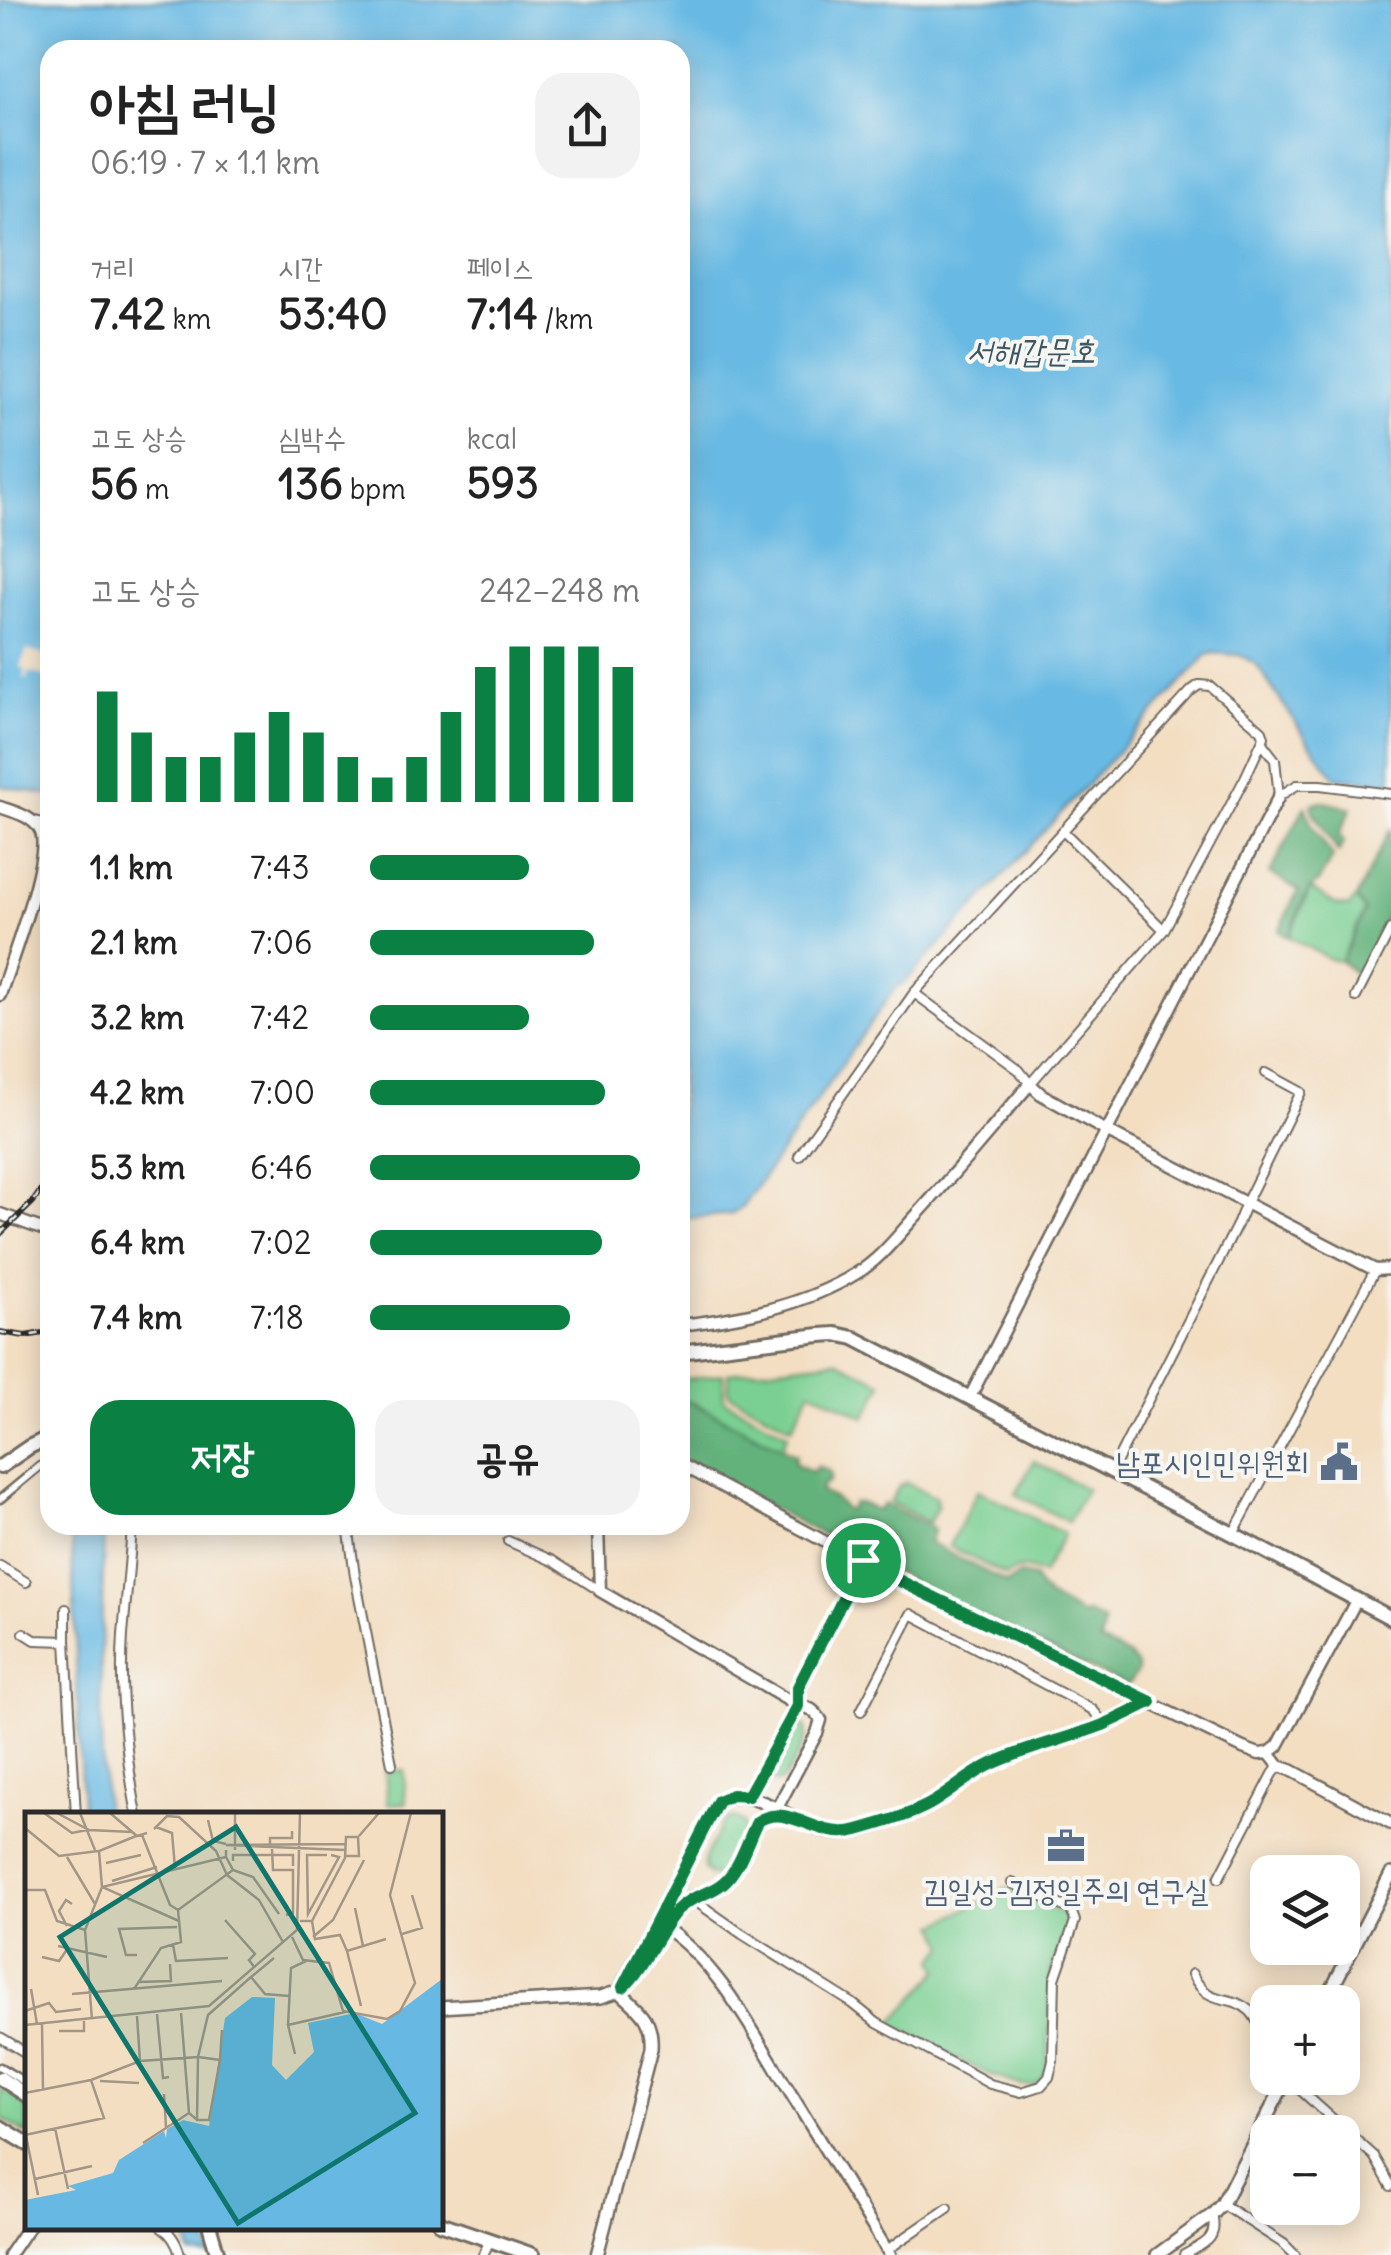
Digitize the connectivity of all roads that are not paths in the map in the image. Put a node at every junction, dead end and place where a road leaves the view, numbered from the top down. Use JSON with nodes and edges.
{"nodes":[{"id":1,"x":1262,"y":742,"type":"junction"},
{"id":2,"x":1391,"y":794,"type":"edge"},
{"id":3,"x":1279,"y":796,"type":"junction"},
{"id":4,"x":0,"y":807,"type":"edge"},
{"id":5,"x":33,"y":822,"type":"junction"},
{"id":6,"x":40,"y":823,"type":"edge"},
{"id":7,"x":40,"y":832,"type":"edge"},
{"id":8,"x":1064,"y":832,"type":"junction"},
{"id":9,"x":40,"y":863,"type":"edge"},
{"id":10,"x":1391,"y":929,"type":"edge"},
{"id":11,"x":1164,"y":930,"type":"junction"},
{"id":12,"x":914,"y":993,"type":"junction"},
{"id":13,"x":0,"y":995,"type":"edge"},
{"id":14,"x":1356,"y":997,"type":"dead end"},
{"id":15,"x":1266,"y":1073,"type":"dead end"},
{"id":16,"x":1030,"y":1084,"type":"junction"},
{"id":17,"x":1106,"y":1131,"type":"junction"},
{"id":18,"x":799,"y":1156,"type":"dead end"},
{"id":19,"x":1246,"y":1204,"type":"junction"},
{"id":20,"x":0,"y":1214,"type":"edge"},
{"id":21,"x":40,"y":1228,"type":"edge"},
{"id":22,"x":1391,"y":1269,"type":"edge"},
{"id":23,"x":1375,"y":1270,"type":"junction"},
{"id":24,"x":690,"y":1324,"type":"edge"},
{"id":25,"x":690,"y":1351,"type":"edge"},
{"id":26,"x":970,"y":1398,"type":"junction"},
{"id":27,"x":40,"y":1441,"type":"edge"},
{"id":28,"x":0,"y":1466,"type":"edge"},
{"id":29,"x":40,"y":1466,"type":"edge"},
{"id":30,"x":690,"y":1469,"type":"edge"},
{"id":31,"x":1111,"y":1472,"type":"junction"},
{"id":32,"x":0,"y":1499,"type":"edge"},
{"id":33,"x":1233,"y":1534,"type":"junction"},
{"id":34,"x":131,"y":1535,"type":"edge"},
{"id":35,"x":349,"y":1535,"type":"edge"},
{"id":36,"x":598,"y":1535,"type":"edge"},
{"id":37,"x":508,"y":1541,"type":"dead end"},
{"id":38,"x":863,"y":1560,"type":"junction"},
{"id":39,"x":0,"y":1566,"type":"edge"},
{"id":40,"x":26,"y":1582,"type":"dead end"},
{"id":41,"x":600,"y":1591,"type":"junction"},
{"id":42,"x":1356,"y":1601,"type":"junction"},
{"id":43,"x":66,"y":1609,"type":"dead end"},
{"id":44,"x":1391,"y":1618,"type":"edge"},
{"id":45,"x":24,"y":1633,"type":"dead end"},
{"id":46,"x":66,"y":1641,"type":"junction"},
{"id":47,"x":1151,"y":1702,"type":"junction"},
{"id":48,"x":798,"y":1706,"type":"junction"},
{"id":49,"x":861,"y":1711,"type":"dead end"},
{"id":50,"x":1104,"y":1724,"type":"junction"},
{"id":51,"x":1269,"y":1753,"type":"junction"},
{"id":52,"x":392,"y":1764,"type":"dead end"},
{"id":53,"x":1280,"y":1766,"type":"junction"},
{"id":54,"x":748,"y":1796,"type":"junction"},
{"id":55,"x":76,"y":1812,"type":"edge"},
{"id":56,"x":136,"y":1812,"type":"edge"},
{"id":57,"x":782,"y":1812,"type":"junction"},
{"id":58,"x":1391,"y":1824,"type":"edge"},
{"id":59,"x":1391,"y":1874,"type":"edge"},
{"id":60,"x":1219,"y":1878,"type":"dead end"},
{"id":61,"x":1012,"y":1883,"type":"dead end"},
{"id":62,"x":691,"y":1898,"type":"junction"},
{"id":63,"x":660,"y":1924,"type":"junction"},
{"id":64,"x":1192,"y":1974,"type":"dead end"},
{"id":65,"x":1334,"y":1985,"type":"edge"},
{"id":66,"x":621,"y":1989,"type":"junction"},
{"id":67,"x":442,"y":2007,"type":"edge"},
{"id":68,"x":1250,"y":2012,"type":"edge"},
{"id":69,"x":0,"y":2037,"type":"edge"},
{"id":70,"x":25,"y":2052,"type":"edge"},
{"id":71,"x":0,"y":2067,"type":"edge"},
{"id":72,"x":0,"y":2078,"type":"edge"},
{"id":73,"x":25,"y":2082,"type":"edge"},
{"id":74,"x":25,"y":2094,"type":"edge"},
{"id":75,"x":1278,"y":2095,"type":"edge"},
{"id":76,"x":1306,"y":2095,"type":"edge"},
{"id":77,"x":0,"y":2127,"type":"edge"},
{"id":78,"x":25,"y":2142,"type":"edge"},
{"id":79,"x":1391,"y":2161,"type":"edge"},
{"id":80,"x":1378,"y":2164,"type":"junction"},
{"id":81,"x":1391,"y":2186,"type":"edge"},
{"id":82,"x":1222,"y":2204,"type":"junction"},
{"id":83,"x":948,"y":2208,"type":"dead end"},
{"id":84,"x":1212,"y":2215,"type":"junction"},
{"id":85,"x":442,"y":2224,"type":"edge"},
{"id":86,"x":26,"y":2230,"type":"edge"},
{"id":87,"x":166,"y":2230,"type":"edge"},
{"id":88,"x":211,"y":2230,"type":"edge"},
{"id":89,"x":490,"y":2240,"type":"junction"},
{"id":90,"x":1208,"y":2240,"type":"junction"},
{"id":91,"x":888,"y":2252,"type":"edge"},
{"id":92,"x":10,"y":2255,"type":"edge"},
{"id":93,"x":180,"y":2255,"type":"edge"},
{"id":94,"x":218,"y":2255,"type":"edge"},
{"id":95,"x":483,"y":2255,"type":"edge"},
{"id":96,"x":533,"y":2255,"type":"edge"},
{"id":97,"x":598,"y":2255,"type":"edge"},
{"id":98,"x":1157,"y":2255,"type":"edge"},
{"id":99,"x":1184,"y":2255,"type":"edge"},
{"id":100,"x":1213,"y":2255,"type":"edge"},
{"id":101,"x":1295,"y":2255,"type":"edge"}],
"edges":[{"from":1,"to":3,"type":"street"},
{"from":1,"to":8,"type":"street"},
{"from":1,"to":11,"type":"street"},
{"from":2,"to":3,"type":"street"},
{"from":3,"to":17,"type":"street"},
{"from":4,"to":5,"type":"street"},
{"from":5,"to":6,"type":"street"},
{"from":5,"to":7,"type":"street"},
{"from":8,"to":11,"type":"street"},
{"from":8,"to":12,"type":"street"},
{"from":9,"to":13,"type":"street"},
{"from":10,"to":14,"type":"street"},
{"from":11,"to":16,"type":"street"},
{"from":12,"to":16,"type":"street"},
{"from":12,"to":18,"type":"street"},
{"from":15,"to":19,"type":"street"},
{"from":16,"to":17,"type":"street"},
{"from":16,"to":24,"type":"street"},
{"from":17,"to":19,"type":"street"},
{"from":17,"to":26,"type":"street"},
{"from":19,"to":23,"type":"street"},
{"from":19,"to":31,"type":"street"},
{"from":20,"to":21,"type":"street"},
{"from":22,"to":23,"type":"street"},
{"from":23,"to":33,"type":"street"},
{"from":25,"to":26,"type":"main road"},
{"from":26,"to":31,"type":"main road"},
{"from":27,"to":28,"type":"main road"},
{"from":29,"to":32,"type":"street"},
{"from":30,"to":38,"type":"street"},
{"from":31,"to":33,"type":"main road"},
{"from":33,"to":42,"type":"main road"},
{"from":34,"to":56,"type":"street"},
{"from":35,"to":52,"type":"street"},
{"from":36,"to":41,"type":"street"},
{"from":37,"to":41,"type":"street"},
{"from":38,"to":47,"type":"street"},
{"from":38,"to":48,"type":"street"},
{"from":39,"to":40,"type":"street"},
{"from":41,"to":48,"type":"street"},
{"from":42,"to":44,"type":"main road"},
{"from":42,"to":51,"type":"street"},
{"from":43,"to":46,"type":"street"},
{"from":45,"to":46,"type":"street"},
{"from":46,"to":55,"type":"street"},
{"from":47,"to":50,"type":"main road"},
{"from":47,"to":51,"type":"street"},
{"from":48,"to":54,"type":"street"},
{"from":48,"to":57,"type":"street"},
{"from":49,"to":50,"type":"street"},
{"from":50,"to":57,"type":"main road"},
{"from":51,"to":53,"type":"street"},
{"from":53,"to":58,"type":"street"},
{"from":53,"to":60,"type":"street"},
{"from":54,"to":57,"type":"main road"},
{"from":54,"to":63,"type":"main road"},
{"from":57,"to":62,"type":"main road"},
{"from":59,"to":65,"type":"main road"},
{"from":61,"to":62,"type":"street"},
{"from":62,"to":63,"type":"main road"},
{"from":63,"to":66,"type":"main road"},
{"from":63,"to":91,"type":"street"},
{"from":64,"to":68,"type":"street"},
{"from":66,"to":67,"type":"main road"},
{"from":66,"to":97,"type":"main road"},
{"from":69,"to":70,"type":"street"},
{"from":71,"to":73,"type":"street"},
{"from":72,"to":74,"type":"main road"},
{"from":75,"to":82,"type":"main road"},
{"from":76,"to":80,"type":"street"},
{"from":77,"to":78,"type":"main road"},
{"from":79,"to":80,"type":"street"},
{"from":80,"to":81,"type":"street"},
{"from":82,"to":84,"type":"main road"},
{"from":82,"to":101,"type":"street"},
{"from":83,"to":91,"type":"street"},
{"from":84,"to":90,"type":"street"},
{"from":84,"to":98,"type":"main road"},
{"from":85,"to":89,"type":"main road"},
{"from":86,"to":92,"type":"street"},
{"from":87,"to":93,"type":"street"},
{"from":88,"to":94,"type":"main road"},
{"from":89,"to":95,"type":"street"},
{"from":89,"to":96,"type":"main road"},
{"from":90,"to":99,"type":"street"},
{"from":90,"to":100,"type":"street"}]}
